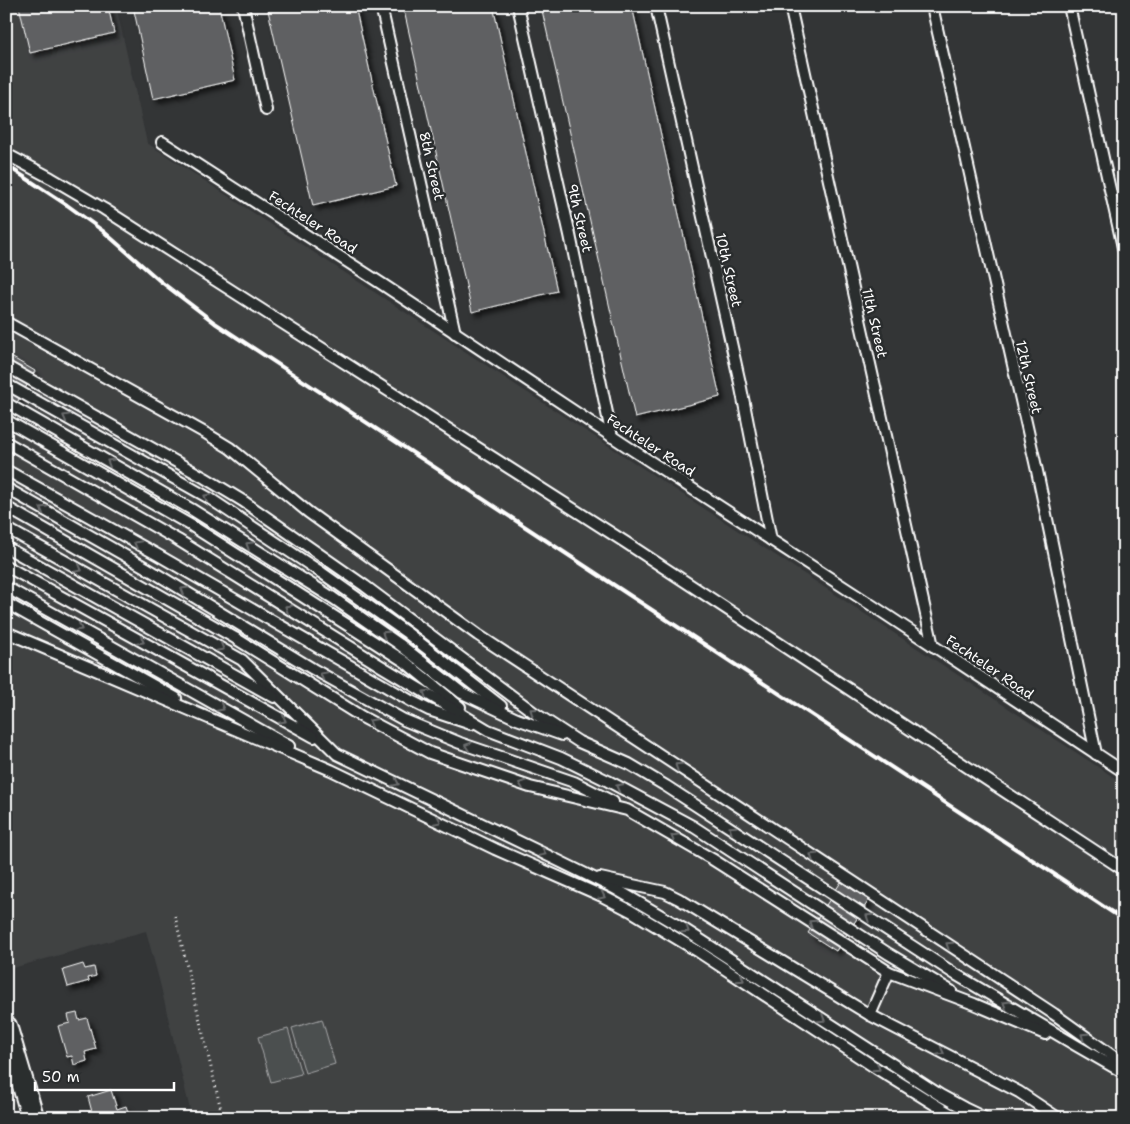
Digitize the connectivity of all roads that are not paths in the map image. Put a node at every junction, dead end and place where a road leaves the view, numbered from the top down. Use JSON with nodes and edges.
{"nodes":[{"id":1,"x":243,"y":6,"type":"edge"},
{"id":2,"x":381,"y":6,"type":"edge"},
{"id":3,"x":518,"y":6,"type":"edge"},
{"id":4,"x":656,"y":6,"type":"edge"},
{"id":5,"x":790,"y":6,"type":"edge"},
{"id":6,"x":932,"y":6,"type":"edge"},
{"id":7,"x":1068,"y":6,"type":"edge"},
{"id":8,"x":266,"y":110,"type":"dead end"},
{"id":9,"x":162,"y":142,"type":"dead end"},
{"id":10,"x":6,"y":154,"type":"edge"},
{"id":11,"x":1124,"y":252,"type":"edge"},
{"id":12,"x":6,"y":322,"type":"edge"},
{"id":13,"x":455,"y":332,"type":"junction"},
{"id":14,"x":6,"y":366,"type":"edge"},
{"id":15,"x":6,"y":384,"type":"edge"},
{"id":16,"x":6,"y":403,"type":"edge"},
{"id":17,"x":6,"y":420,"type":"edge"},
{"id":18,"x":612,"y":437,"type":"junction"},
{"id":19,"x":6,"y":442,"type":"edge"},
{"id":20,"x":6,"y":470,"type":"edge"},
{"id":21,"x":6,"y":488,"type":"edge"},
{"id":22,"x":6,"y":507,"type":"edge"},
{"id":23,"x":6,"y":528,"type":"edge"},
{"id":24,"x":771,"y":540,"type":"junction"},
{"id":25,"x":6,"y":547,"type":"edge"},
{"id":26,"x":6,"y":566,"type":"edge"},
{"id":27,"x":6,"y":587,"type":"edge"},
{"id":28,"x":6,"y":603,"type":"edge"},
{"id":29,"x":6,"y":625,"type":"edge"},
{"id":30,"x":6,"y":632,"type":"edge"},
{"id":31,"x":933,"y":646,"type":"junction"},
{"id":32,"x":61,"y":655,"type":"junction"},
{"id":33,"x":284,"y":702,"type":"junction"},
{"id":34,"x":517,"y":719,"type":"junction"},
{"id":35,"x":220,"y":723,"type":"junction"},
{"id":36,"x":488,"y":730,"type":"junction"},
{"id":37,"x":579,"y":742,"type":"junction"},
{"id":38,"x":326,"y":743,"type":"junction"},
{"id":39,"x":1096,"y":754,"type":"junction"},
{"id":40,"x":331,"y":770,"type":"junction"},
{"id":41,"x":1124,"y":772,"type":"edge"},
{"id":42,"x":627,"y":810,"type":"junction"},
{"id":43,"x":1124,"y":870,"type":"edge"},
{"id":44,"x":587,"y":875,"type":"junction"},
{"id":45,"x":888,"y":972,"type":"junction"},
{"id":46,"x":974,"y":1004,"type":"junction"},
{"id":47,"x":870,"y":1014,"type":"junction"},
{"id":48,"x":6,"y":1026,"type":"edge"},
{"id":49,"x":1077,"y":1046,"type":"junction"},
{"id":50,"x":1124,"y":1064,"type":"edge"},
{"id":51,"x":1124,"y":1073,"type":"edge"},
{"id":52,"x":33,"y":1118,"type":"edge"},
{"id":53,"x":958,"y":1118,"type":"edge"},
{"id":54,"x":985,"y":1118,"type":"edge"},
{"id":55,"x":1058,"y":1118,"type":"edge"}],
"edges":[{"from":1,"to":8,"type":"lane"},
{"from":2,"to":13,"type":"lane","name":"8th Street"},
{"from":3,"to":18,"type":"lane","name":"9th Street"},
{"from":4,"to":24,"type":"lane","name":"10th Street"},
{"from":5,"to":31,"type":"lane","name":"11th Street"},
{"from":6,"to":39,"type":"lane","name":"12th Street"},
{"from":7,"to":11,"type":"lane"},
{"from":9,"to":13,"type":"lane","name":"Fechteler Road"},
{"from":10,"to":43,"type":"lane"},
{"from":50,"to":12,"type":"lane","one_way":true},
{"from":13,"to":18,"type":"lane","name":"Fechteler Road"},
{"from":37,"to":14,"type":"lane","one_way":true},
{"from":34,"to":15,"type":"lane","one_way":true},
{"from":34,"to":16,"type":"lane","one_way":true},
{"from":17,"to":36,"type":"lane"},
{"from":18,"to":24,"type":"lane","name":"Fechteler Road"},
{"from":36,"to":19,"type":"lane","one_way":true},
{"from":36,"to":20,"type":"lane","one_way":true},
{"from":42,"to":21,"type":"lane","one_way":true},
{"from":42,"to":22,"type":"lane","one_way":true},
{"from":23,"to":33,"type":"lane","one_way":true},
{"from":24,"to":31,"type":"lane","name":"Fechteler Road"},
{"from":25,"to":33,"type":"lane"},
{"from":26,"to":38,"type":"lane","one_way":true},
{"from":27,"to":40,"type":"lane","one_way":true},
{"from":28,"to":35,"type":"lane"},
{"from":29,"to":32,"type":"lane"},
{"from":30,"to":32,"type":"lane"},
{"from":31,"to":39,"type":"lane","name":"Fechteler Road"},
{"from":32,"to":35,"type":"lane"},
{"from":33,"to":38,"type":"lane"},
{"from":34,"to":37,"type":"lane"},
{"from":35,"to":40,"type":"lane"},
{"from":46,"to":36,"type":"lane","one_way":true},
{"from":49,"to":37,"type":"lane","one_way":true},
{"from":38,"to":44,"type":"lane","one_way":true},
{"from":39,"to":41,"type":"lane","name":"Fechteler Road"},
{"from":40,"to":53,"type":"lane","one_way":true},
{"from":45,"to":42,"type":"lane","one_way":true},
{"from":44,"to":47,"type":"lane"},
{"from":44,"to":54,"type":"lane","one_way":true},
{"from":45,"to":46,"type":"lane"},
{"from":45,"to":47,"type":"lane"},
{"from":46,"to":49,"type":"lane"},
{"from":47,"to":55,"type":"lane","one_way":true},
{"from":48,"to":52,"type":"street"},
{"from":49,"to":51,"type":"lane"}]}
